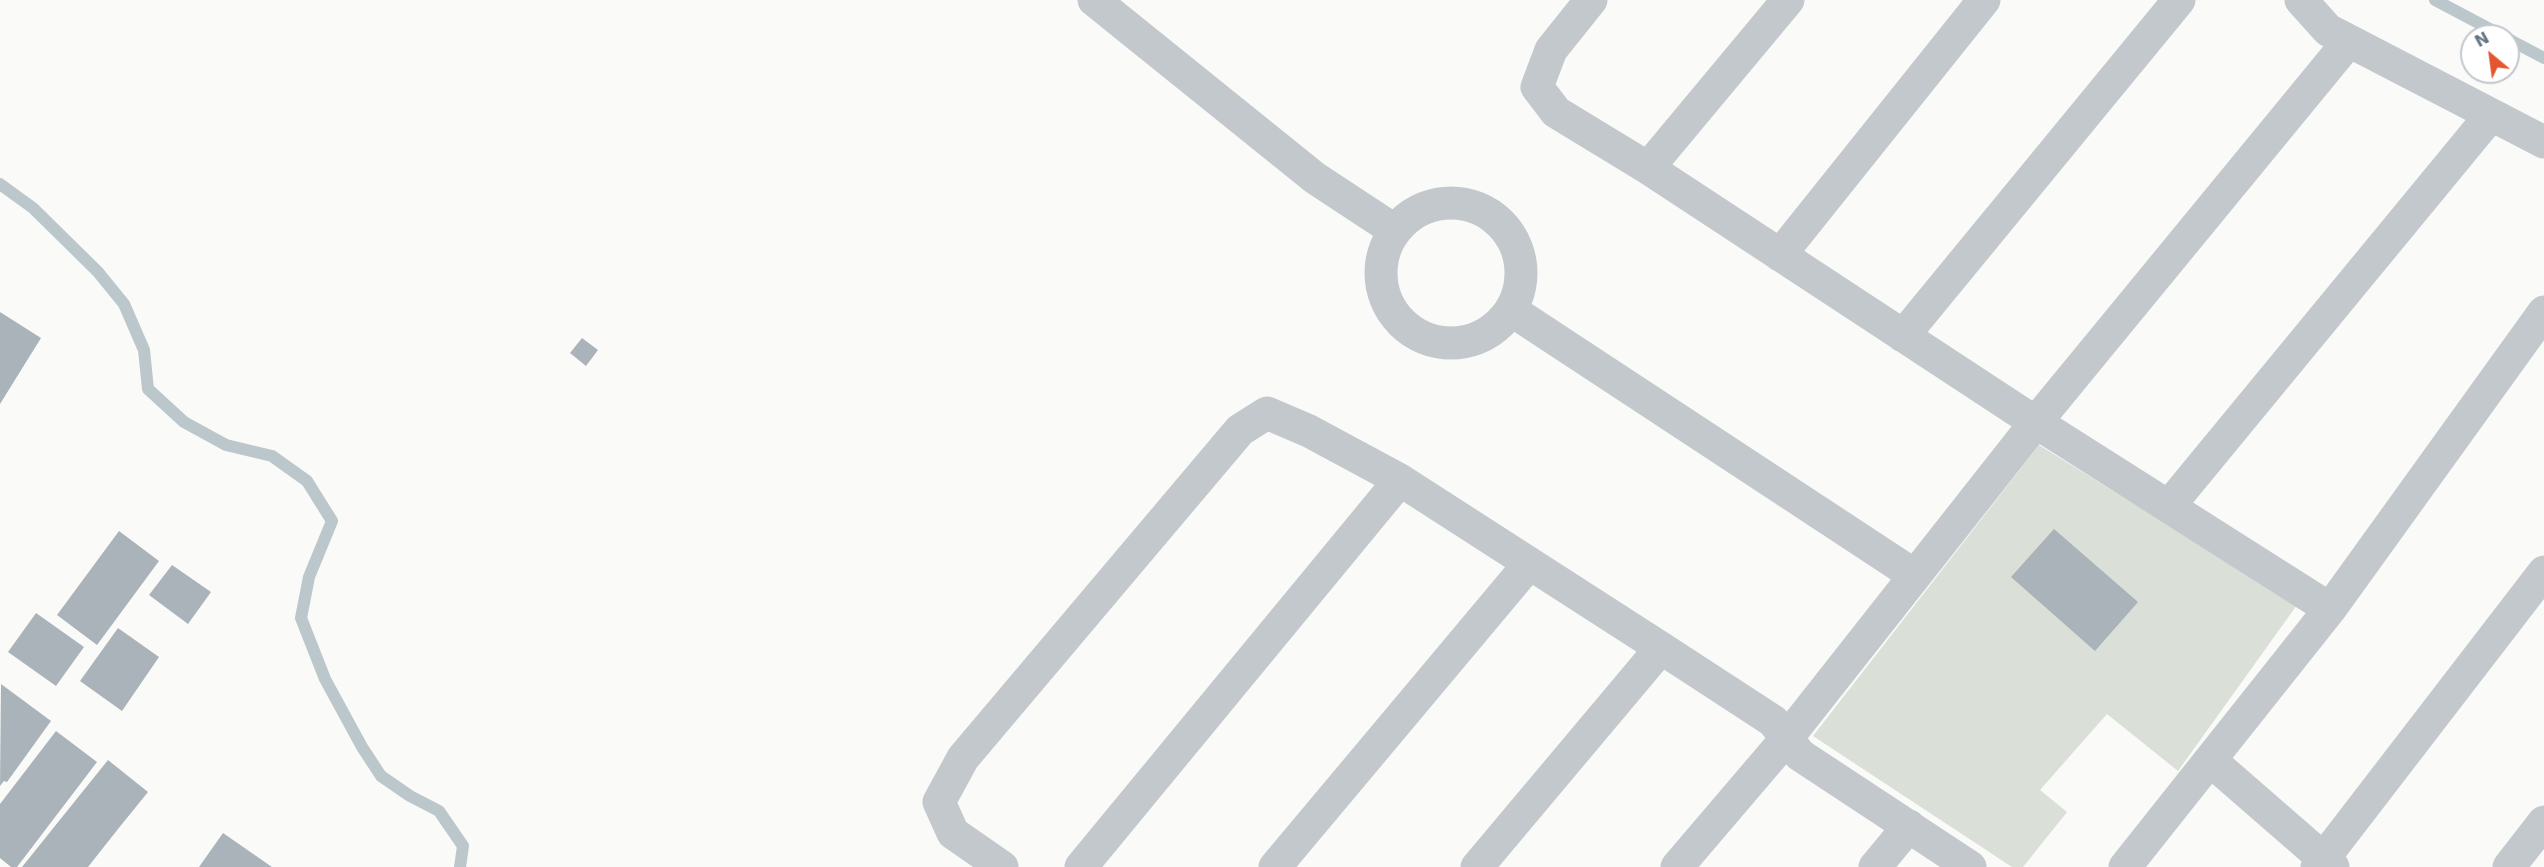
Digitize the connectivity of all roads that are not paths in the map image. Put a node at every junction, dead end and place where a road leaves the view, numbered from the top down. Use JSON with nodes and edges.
{"nodes":[{"id":1,"x":1094,"y":0,"type":"edge"},
{"id":2,"x":1591,"y":0,"type":"edge"},
{"id":3,"x":1788,"y":0,"type":"edge"},
{"id":4,"x":1984,"y":0,"type":"edge"},
{"id":5,"x":2179,"y":0,"type":"edge"},
{"id":6,"x":2301,"y":0,"type":"edge"},
{"id":7,"x":2349,"y":41,"type":"junction"},
{"id":8,"x":2491,"y":116,"type":"junction"},
{"id":9,"x":2544,"y":142,"type":"edge"},
{"id":10,"x":1648,"y":168,"type":"junction"},
{"id":11,"x":1395,"y":230,"type":"junction"},
{"id":12,"x":1780,"y":255,"type":"junction"},
{"id":13,"x":1511,"y":310,"type":"junction"},
{"id":14,"x":2544,"y":312,"type":"edge"},
{"id":15,"x":1903,"y":336,"type":"junction"},
{"id":16,"x":2036,"y":422,"type":"junction"},
{"id":17,"x":1400,"y":480,"type":"junction"},
{"id":18,"x":2169,"y":506,"type":"junction"},
{"id":19,"x":1529,"y":564,"type":"junction"},
{"id":20,"x":2544,"y":572,"type":"edge"},
{"id":21,"x":1914,"y":576,"type":"junction"},
{"id":22,"x":2330,"y":609,"type":"junction"},
{"id":23,"x":1661,"y":648,"type":"junction"},
{"id":24,"x":1787,"y":738,"type":"junction"},
{"id":25,"x":2210,"y":760,"type":"junction"},
{"id":26,"x":2544,"y":822,"type":"edge"},
{"id":27,"x":1909,"y":826,"type":"junction"},
{"id":28,"x":2324,"y":864,"type":"edge"},
{"id":29,"x":1002,"y":867,"type":"edge"},
{"id":30,"x":1081,"y":867,"type":"edge"},
{"id":31,"x":1275,"y":867,"type":"edge"},
{"id":32,"x":1477,"y":867,"type":"edge"},
{"id":33,"x":1677,"y":867,"type":"edge"},
{"id":34,"x":1875,"y":867,"type":"edge"},
{"id":35,"x":1970,"y":867,"type":"edge"},
{"id":36,"x":2125,"y":867,"type":"edge"},
{"id":37,"x":2509,"y":867,"type":"edge"}],
"edges":[{"from":1,"to":11,"type":"street"},
{"from":2,"to":10,"type":"street"},
{"from":3,"to":10,"type":"street"},
{"from":4,"to":12,"type":"street"},
{"from":5,"to":15,"type":"street"},
{"from":6,"to":7,"type":"street"},
{"from":7,"to":8,"type":"street"},
{"from":7,"to":16,"type":"street"},
{"from":8,"to":9,"type":"street"},
{"from":8,"to":18,"type":"street"},
{"from":10,"to":12,"type":"street"},
{"from":11,"to":13,"type":"street"},
{"from":11,"to":13,"type":"street"},
{"from":12,"to":15,"type":"street"},
{"from":13,"to":21,"type":"street"},
{"from":14,"to":22,"type":"street"},
{"from":15,"to":16,"type":"street"},
{"from":16,"to":18,"type":"street"},
{"from":16,"to":21,"type":"street"},
{"from":17,"to":19,"type":"street"},
{"from":17,"to":29,"type":"street"},
{"from":17,"to":30,"type":"street"},
{"from":18,"to":22,"type":"street"},
{"from":19,"to":23,"type":"street"},
{"from":19,"to":31,"type":"street"},
{"from":20,"to":28,"type":"street"},
{"from":21,"to":24,"type":"street"},
{"from":22,"to":25,"type":"street"},
{"from":23,"to":24,"type":"street"},
{"from":23,"to":32,"type":"street"},
{"from":24,"to":27,"type":"street"},
{"from":24,"to":33,"type":"street"},
{"from":25,"to":28,"type":"street"},
{"from":25,"to":36,"type":"street"},
{"from":26,"to":37,"type":"street"},
{"from":27,"to":34,"type":"street"},
{"from":27,"to":35,"type":"street"}]}
